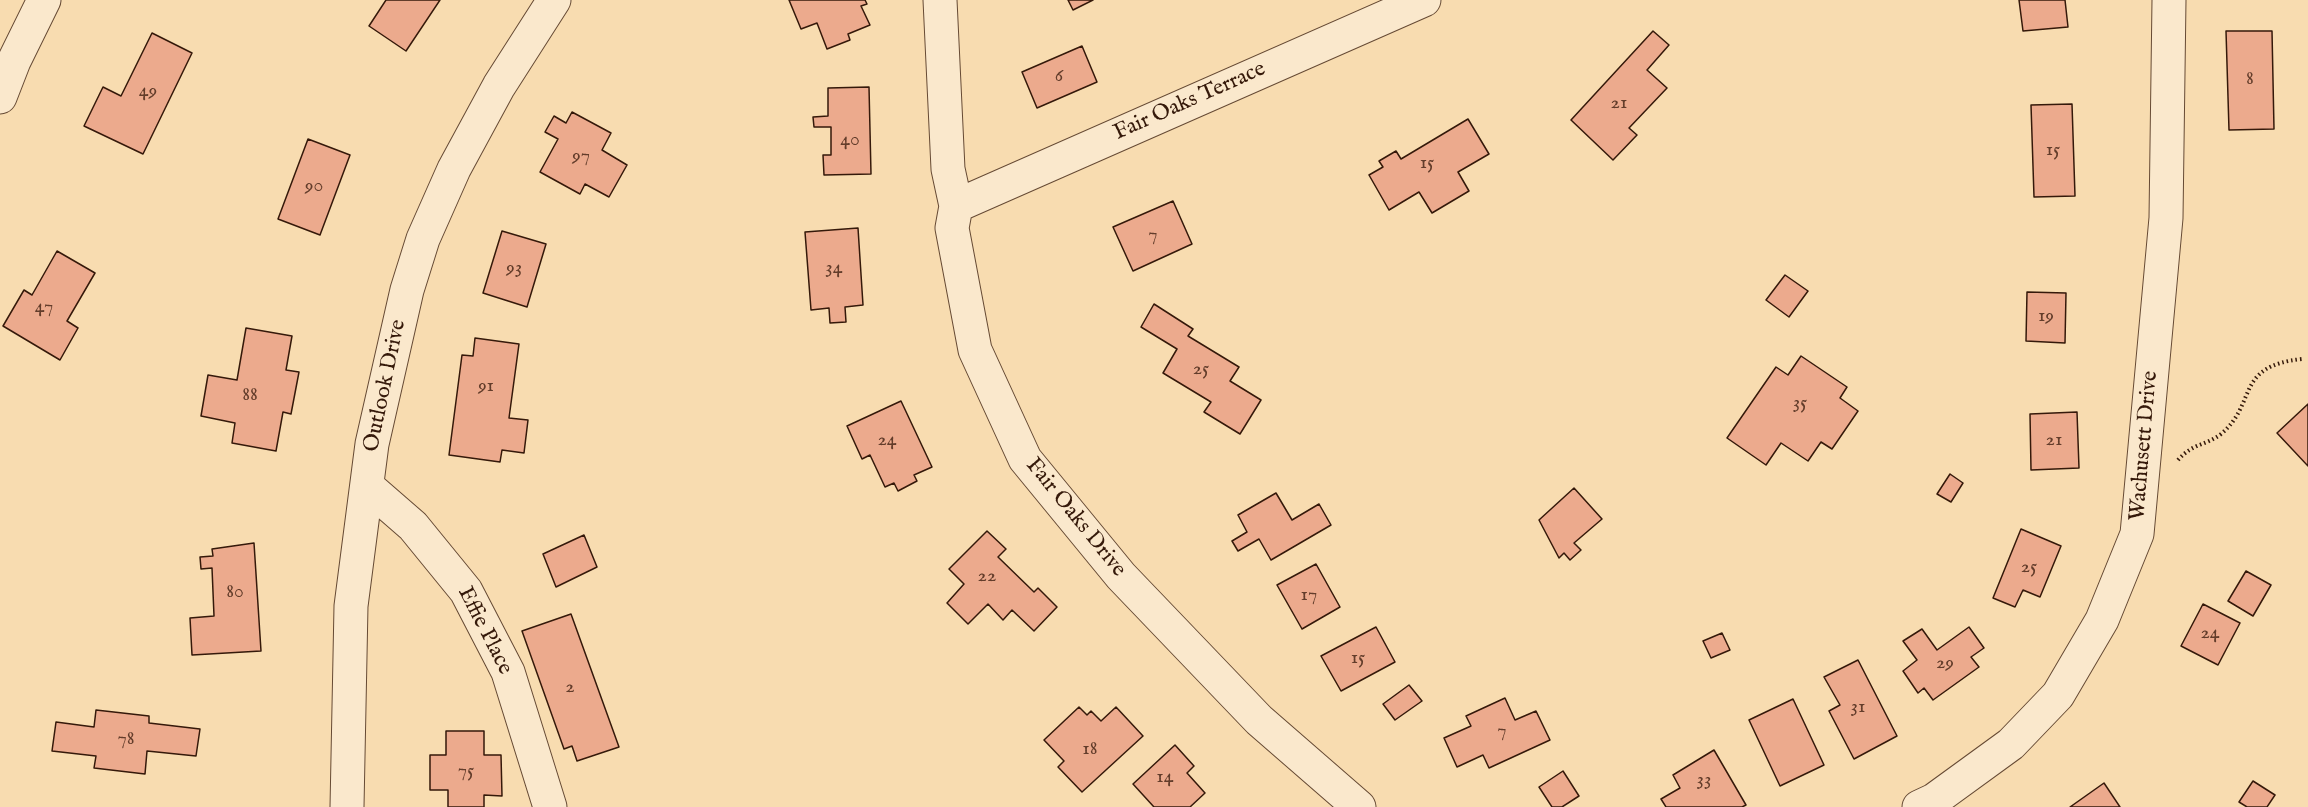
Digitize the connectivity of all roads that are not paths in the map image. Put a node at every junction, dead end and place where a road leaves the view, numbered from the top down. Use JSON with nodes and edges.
{"nodes":[{"id":1,"x":44,"y":0,"type":"edge"},
{"id":2,"x":554,"y":0,"type":"edge"},
{"id":3,"x":939,"y":0,"type":"edge"},
{"id":4,"x":1424,"y":0,"type":"edge"},
{"id":5,"x":2169,"y":0,"type":"edge"},
{"id":6,"x":0,"y":97,"type":"edge"},
{"id":7,"x":956,"y":206,"type":"junction"},
{"id":8,"x":367,"y":486,"type":"junction"},
{"id":9,"x":347,"y":807,"type":"edge"},
{"id":10,"x":550,"y":807,"type":"edge"},
{"id":11,"x":1359,"y":807,"type":"edge"},
{"id":12,"x":1919,"y":807,"type":"edge"}],
"edges":[{"from":1,"to":6,"type":"street"},
{"from":2,"to":8,"type":"street","name":"Outlook Drive"},
{"from":3,"to":7,"type":"street","name":"Fair Oaks Drive"},
{"from":4,"to":7,"type":"street","name":"Fair Oaks Terrace"},
{"from":5,"to":12,"type":"street","name":"Wachusett Drive"},
{"from":7,"to":11,"type":"street","name":"Fair Oaks Drive"},
{"from":8,"to":9,"type":"street","name":"Outlook Drive"},
{"from":8,"to":10,"type":"street","name":"Effie Place"}]}
